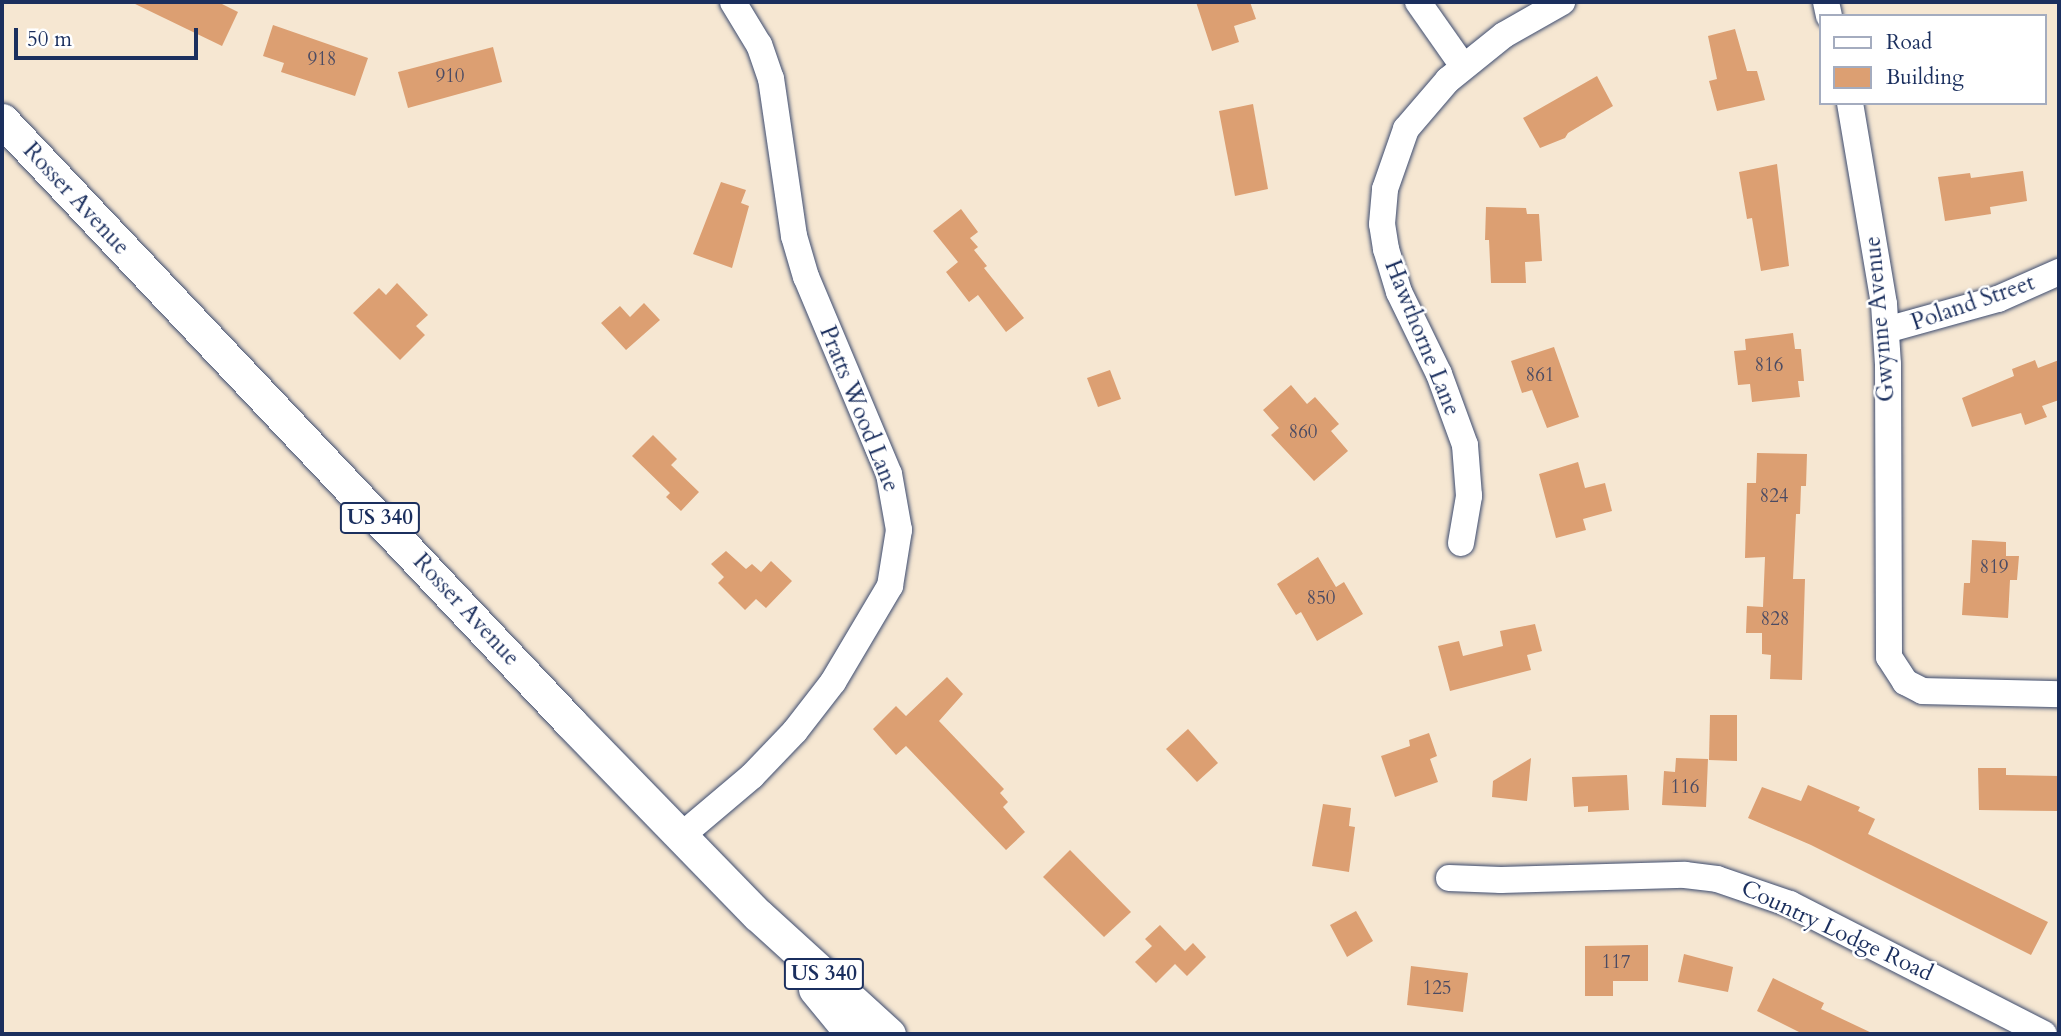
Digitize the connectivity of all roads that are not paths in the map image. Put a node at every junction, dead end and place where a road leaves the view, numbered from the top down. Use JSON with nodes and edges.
{"nodes":[{"id":1,"x":733,"y":2,"type":"edge"},
{"id":2,"x":1418,"y":2,"type":"edge"},
{"id":3,"x":1562,"y":2,"type":"edge"},
{"id":4,"x":1463,"y":66,"type":"junction"},
{"id":5,"x":1850,"y":105,"type":"edge"},
{"id":6,"x":2,"y":121,"type":"edge"},
{"id":7,"x":2059,"y":272,"type":"edge"},
{"id":8,"x":1886,"y":330,"type":"junction"},
{"id":9,"x":1461,"y":543,"type":"dead end"},
{"id":10,"x":2059,"y":694,"type":"edge"},
{"id":11,"x":681,"y":836,"type":"junction"},
{"id":12,"x":1449,"y":878,"type":"dead end"},
{"id":13,"x":758,"y":915,"type":"junction"},
{"id":14,"x":852,"y":1034,"type":"edge"},
{"id":15,"x":889,"y":1034,"type":"edge"},
{"id":16,"x":2044,"y":1034,"type":"edge"}],
"edges":[{"from":1,"to":11,"type":"street","name":"Pratts Wood Lane"},
{"from":2,"to":4,"type":"street"},
{"from":3,"to":4,"type":"street","name":"Hawthorne Lane"},
{"from":4,"to":9,"type":"street","name":"Hawthorne Lane"},
{"from":5,"to":8,"type":"street","name":"Gwynne Avenue"},
{"from":6,"to":11,"type":"main road","name":"Rosser Avenue","number":"US 340"},
{"from":7,"to":8,"type":"street","name":"Poland Street"},
{"from":8,"to":10,"type":"street","name":"Gwynne Avenue"},
{"from":11,"to":13,"type":"main road","name":"Rosser Avenue","number":"US 340"},
{"from":12,"to":16,"type":"street","name":"Country Lodge Road"},
{"from":13,"to":14,"type":"main road","name":"Rosser Avenue","number":"US 340"},
{"from":13,"to":15,"type":"main road","name":"Rosser Avenue","number":"US 340"}]}
